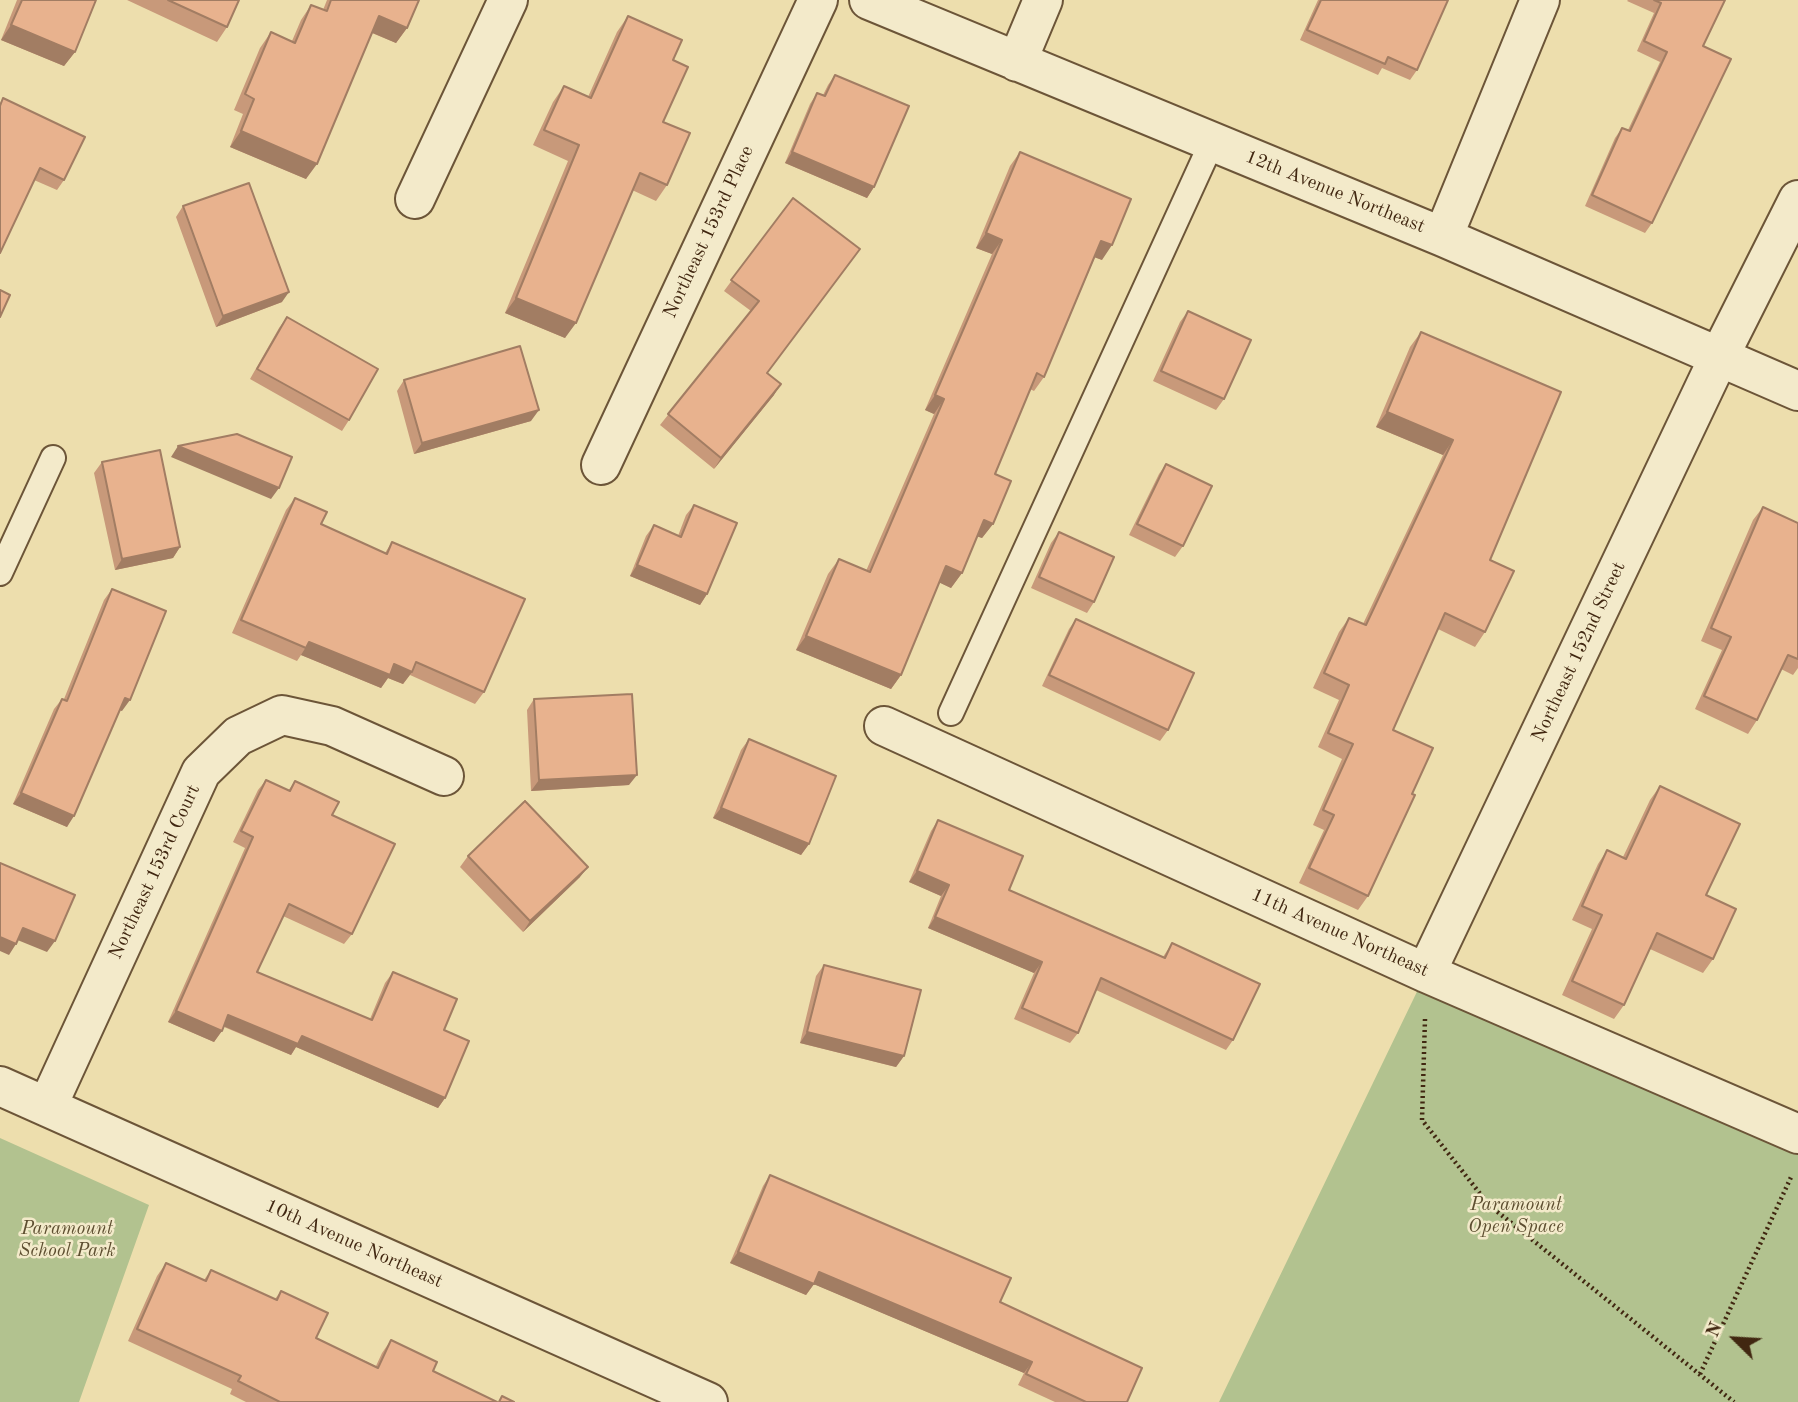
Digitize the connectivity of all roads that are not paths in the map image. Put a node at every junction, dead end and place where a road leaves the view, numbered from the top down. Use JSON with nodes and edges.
{"nodes":[{"id":1,"x":508,"y":0,"type":"edge"},
{"id":2,"x":818,"y":0,"type":"edge"},
{"id":3,"x":869,"y":0,"type":"edge"},
{"id":4,"x":1044,"y":0,"type":"edge"},
{"id":5,"x":1540,"y":0,"type":"edge"},
{"id":6,"x":1017,"y":62,"type":"junction"},
{"id":7,"x":1212,"y":142,"type":"junction"},
{"id":8,"x":415,"y":199,"type":"dead end"},
{"id":9,"x":1798,"y":200,"type":"edge"},
{"id":10,"x":1443,"y":237,"type":"junction"},
{"id":11,"x":1719,"y":357,"type":"junction"},
{"id":12,"x":1798,"y":391,"type":"edge"},
{"id":13,"x":52,"y":458,"type":"dead end"},
{"id":14,"x":601,"y":465,"type":"dead end"},
{"id":15,"x":0,"y":573,"type":"edge"},
{"id":16,"x":951,"y":713,"type":"dead end"},
{"id":17,"x":884,"y":726,"type":"dead end"},
{"id":18,"x":444,"y":776,"type":"dead end"},
{"id":19,"x":1426,"y":973,"type":"junction"},
{"id":20,"x":0,"y":1086,"type":"edge"},
{"id":21,"x":47,"y":1107,"type":"junction"},
{"id":22,"x":1798,"y":1134,"type":"edge"},
{"id":23,"x":708,"y":1402,"type":"edge"}],
"edges":[{"from":1,"to":8,"type":"street"},
{"from":2,"to":14,"type":"street","name":"Northeast 153rd Place"},
{"from":3,"to":6,"type":"street","name":"12th Avenue Northeast"},
{"from":4,"to":6,"type":"street"},
{"from":5,"to":10,"type":"street"},
{"from":6,"to":7,"type":"street","name":"12th Avenue Northeast"},
{"from":7,"to":10,"type":"street","name":"12th Avenue Northeast"},
{"from":7,"to":16,"type":"lane"},
{"from":9,"to":11,"type":"street","name":"Northeast 152nd Street"},
{"from":10,"to":11,"type":"street","name":"12th Avenue Northeast"},
{"from":11,"to":12,"type":"street","name":"12th Avenue Northeast"},
{"from":11,"to":19,"type":"street","name":"Northeast 152nd Street"},
{"from":13,"to":15,"type":"lane"},
{"from":17,"to":19,"type":"street","name":"11th Avenue Northeast"},
{"from":18,"to":21,"type":"street","name":"Northeast 153rd Court"},
{"from":19,"to":22,"type":"street","name":"11th Avenue Northeast"},
{"from":20,"to":21,"type":"street","name":"10th Avenue Northeast"},
{"from":21,"to":23,"type":"street","name":"10th Avenue Northeast"}]}
